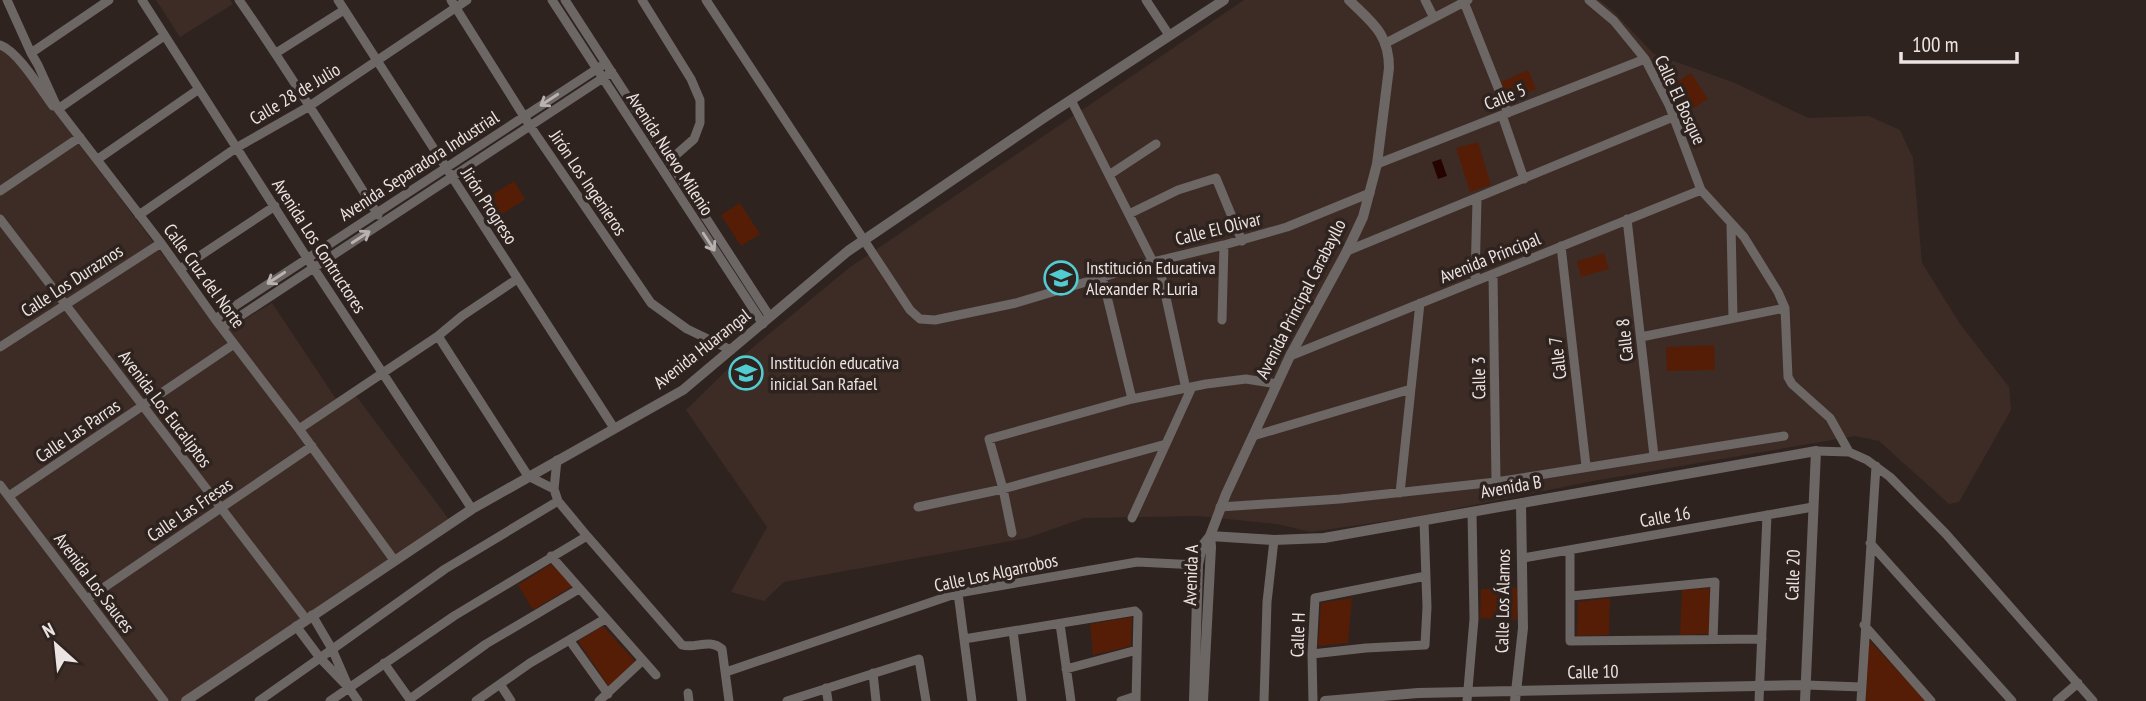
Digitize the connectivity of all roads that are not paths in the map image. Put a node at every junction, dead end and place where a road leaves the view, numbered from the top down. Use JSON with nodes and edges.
{"nodes":[{"id":1,"x":8,"y":0,"type":"edge"},
{"id":2,"x":109,"y":0,"type":"edge"},
{"id":3,"x":142,"y":0,"type":"edge"},
{"id":4,"x":239,"y":0,"type":"edge"},
{"id":5,"x":338,"y":0,"type":"edge"},
{"id":6,"x":467,"y":0,"type":"edge"},
{"id":7,"x":552,"y":0,"type":"edge"},
{"id":8,"x":565,"y":0,"type":"edge"},
{"id":9,"x":642,"y":0,"type":"edge"},
{"id":10,"x":706,"y":0,"type":"edge"},
{"id":11,"x":1146,"y":0,"type":"edge"},
{"id":12,"x":1224,"y":0,"type":"edge"},
{"id":13,"x":1349,"y":0,"type":"edge"},
{"id":14,"x":1425,"y":0,"type":"edge"},
{"id":15,"x":1589,"y":0,"type":"edge"},
{"id":16,"x":1467,"y":1,"type":"edge"},
{"id":17,"x":454,"y":4,"type":"edge"},
{"id":18,"x":1209,"y":4,"type":"edge"},
{"id":19,"x":344,"y":10,"type":"junction"},
{"id":20,"x":1434,"y":18,"type":"junction"},
{"id":21,"x":1169,"y":35,"type":"junction"},
{"id":22,"x":164,"y":36,"type":"junction"},
{"id":23,"x":1386,"y":43,"type":"junction"},
{"id":24,"x":0,"y":45,"type":"edge"},
{"id":25,"x":31,"y":53,"type":"junction"},
{"id":26,"x":276,"y":53,"type":"junction"},
{"id":27,"x":1645,"y":58,"type":"junction"},
{"id":28,"x":379,"y":61,"type":"junction"},
{"id":29,"x":606,"y":63,"type":"junction"},
{"id":30,"x":596,"y":69,"type":"junction"},
{"id":31,"x":612,"y":72,"type":"junction"},
{"id":32,"x":603,"y":78,"type":"junction"},
{"id":33,"x":199,"y":89,"type":"junction"},
{"id":34,"x":1071,"y":100,"type":"junction"},
{"id":35,"x":308,"y":107,"type":"junction"},
{"id":36,"x":61,"y":112,"type":"junction"},
{"id":37,"x":1505,"y":114,"type":"junction"},
{"id":38,"x":524,"y":116,"type":"junction"},
{"id":39,"x":1674,"y":117,"type":"junction"},
{"id":40,"x":530,"y":126,"type":"junction"},
{"id":41,"x":80,"y":137,"type":"junction"},
{"id":42,"x":1156,"y":144,"type":"dead end"},
{"id":43,"x":236,"y":148,"type":"junction"},
{"id":44,"x":98,"y":159,"type":"junction"},
{"id":45,"x":670,"y":161,"type":"junction"},
{"id":46,"x":1377,"y":164,"type":"junction"},
{"id":47,"x":446,"y":167,"type":"junction"},
{"id":48,"x":1109,"y":175,"type":"junction"},
{"id":49,"x":452,"y":177,"type":"junction"},
{"id":50,"x":1524,"y":179,"type":"junction"},
{"id":51,"x":1701,"y":190,"type":"junction"},
{"id":52,"x":0,"y":191,"type":"edge"},
{"id":53,"x":1370,"y":194,"type":"junction"},
{"id":54,"x":1477,"y":199,"type":"junction"},
{"id":55,"x":275,"y":206,"type":"junction"},
{"id":56,"x":377,"y":212,"type":"junction"},
{"id":57,"x":1129,"y":214,"type":"junction"},
{"id":58,"x":139,"y":215,"type":"junction"},
{"id":59,"x":0,"y":219,"type":"edge"},
{"id":60,"x":1627,"y":219,"type":"junction"},
{"id":61,"x":383,"y":222,"type":"junction"},
{"id":62,"x":1731,"y":224,"type":"junction"},
{"id":63,"x":864,"y":240,"type":"junction"},
{"id":64,"x":1242,"y":241,"type":"junction"},
{"id":65,"x":161,"y":243,"type":"junction"},
{"id":66,"x":1224,"y":246,"type":"junction"},
{"id":67,"x":1561,"y":246,"type":"junction"},
{"id":68,"x":1347,"y":251,"type":"junction"},
{"id":69,"x":307,"y":258,"type":"junction"},
{"id":70,"x":1156,"y":261,"type":"junction"},
{"id":71,"x":313,"y":268,"type":"junction"},
{"id":72,"x":180,"y":269,"type":"junction"},
{"id":73,"x":1493,"y":274,"type":"junction"},
{"id":74,"x":1102,"y":276,"type":"junction"},
{"id":75,"x":517,"y":279,"type":"junction"},
{"id":76,"x":1475,"y":281,"type":"junction"},
{"id":77,"x":1420,"y":303,"type":"junction"},
{"id":78,"x":65,"y":304,"type":"junction"},
{"id":79,"x":1785,"y":308,"type":"junction"},
{"id":80,"x":1733,"y":318,"type":"junction"},
{"id":81,"x":215,"y":319,"type":"junction"},
{"id":82,"x":1222,"y":320,"type":"dead end"},
{"id":83,"x":766,"y":321,"type":"junction"},
{"id":84,"x":222,"y":328,"type":"junction"},
{"id":85,"x":438,"y":336,"type":"junction"},
{"id":86,"x":1641,"y":337,"type":"junction"},
{"id":87,"x":234,"y":344,"type":"junction"},
{"id":88,"x":0,"y":347,"type":"edge"},
{"id":89,"x":731,"y":350,"type":"junction"},
{"id":90,"x":1290,"y":356,"type":"junction"},
{"id":91,"x":382,"y":372,"type":"junction"},
{"id":92,"x":1278,"y":384,"type":"junction"},
{"id":93,"x":1189,"y":388,"type":"junction"},
{"id":94,"x":1411,"y":389,"type":"junction"},
{"id":95,"x":1132,"y":399,"type":"junction"},
{"id":96,"x":143,"y":406,"type":"junction"},
{"id":97,"x":614,"y":428,"type":"junction"},
{"id":98,"x":299,"y":429,"type":"junction"},
{"id":99,"x":1253,"y":436,"type":"junction"},
{"id":100,"x":1784,"y":436,"type":"dead end"},
{"id":101,"x":1166,"y":444,"type":"junction"},
{"id":102,"x":312,"y":446,"type":"junction"},
{"id":103,"x":1816,"y":451,"type":"junction"},
{"id":104,"x":1849,"y":452,"type":"junction"},
{"id":105,"x":1654,"y":456,"type":"junction"},
{"id":106,"x":557,"y":460,"type":"junction"},
{"id":107,"x":1586,"y":466,"type":"junction"},
{"id":108,"x":1876,"y":466,"type":"junction"},
{"id":109,"x":528,"y":476,"type":"junction"},
{"id":110,"x":1496,"y":482,"type":"junction"},
{"id":111,"x":554,"y":489,"type":"junction"},
{"id":112,"x":1003,"y":489,"type":"junction"},
{"id":113,"x":3,"y":492,"type":"edge"},
{"id":114,"x":1400,"y":493,"type":"junction"},
{"id":115,"x":558,"y":500,"type":"junction"},
{"id":116,"x":1521,"y":503,"type":"junction"},
{"id":117,"x":1220,"y":506,"type":"junction"},
{"id":118,"x":918,"y":507,"type":"dead end"},
{"id":119,"x":1813,"y":507,"type":"junction"},
{"id":120,"x":221,"y":508,"type":"junction"},
{"id":121,"x":472,"y":509,"type":"junction"},
{"id":122,"x":1472,"y":512,"type":"junction"},
{"id":123,"x":1767,"y":515,"type":"junction"},
{"id":124,"x":1132,"y":518,"type":"dead end"},
{"id":125,"x":1424,"y":521,"type":"junction"},
{"id":126,"x":1012,"y":533,"type":"dead end"},
{"id":127,"x":587,"y":536,"type":"junction"},
{"id":128,"x":1210,"y":536,"type":"junction"},
{"id":129,"x":1274,"y":540,"type":"junction"},
{"id":130,"x":1870,"y":542,"type":"junction"},
{"id":131,"x":1570,"y":550,"type":"junction"},
{"id":132,"x":551,"y":556,"type":"junction"},
{"id":133,"x":1523,"y":558,"type":"junction"},
{"id":134,"x":394,"y":560,"type":"junction"},
{"id":135,"x":1198,"y":565,"type":"junction"},
{"id":136,"x":1426,"y":576,"type":"junction"},
{"id":137,"x":579,"y":589,"type":"junction"},
{"id":138,"x":958,"y":593,"type":"junction"},
{"id":139,"x":1571,"y":596,"type":"junction"},
{"id":140,"x":87,"y":599,"type":"junction"},
{"id":141,"x":309,"y":617,"type":"junction"},
{"id":142,"x":606,"y":619,"type":"junction"},
{"id":143,"x":1059,"y":624,"type":"junction"},
{"id":144,"x":1864,"y":625,"type":"junction"},
{"id":145,"x":296,"y":626,"type":"junction"},
{"id":146,"x":1013,"y":631,"type":"junction"},
{"id":147,"x":964,"y":639,"type":"junction"},
{"id":148,"x":1713,"y":639,"type":"junction"},
{"id":149,"x":1762,"y":639,"type":"junction"},
{"id":150,"x":570,"y":641,"type":"junction"},
{"id":151,"x":332,"y":649,"type":"junction"},
{"id":152,"x":1137,"y":650,"type":"junction"},
{"id":153,"x":1312,"y":654,"type":"junction"},
{"id":154,"x":320,"y":658,"type":"junction"},
{"id":155,"x":642,"y":661,"type":"junction"},
{"id":156,"x":384,"y":663,"type":"junction"},
{"id":157,"x":1066,"y":669,"type":"junction"},
{"id":158,"x":726,"y":672,"type":"junction"},
{"id":159,"x":873,"y":673,"type":"junction"},
{"id":160,"x":656,"y":675,"type":"dead end"},
{"id":161,"x":2078,"y":683,"type":"junction"},
{"id":162,"x":500,"y":684,"type":"junction"},
{"id":163,"x":1806,"y":685,"type":"junction"},
{"id":164,"x":1760,"y":686,"type":"junction"},
{"id":165,"x":1862,"y":687,"type":"junction"},
{"id":166,"x":349,"y":688,"type":"junction"},
{"id":167,"x":826,"y":688,"type":"junction"},
{"id":168,"x":608,"y":694,"type":"junction"},
{"id":169,"x":1467,"y":696,"type":"edge"},
{"id":170,"x":1516,"y":696,"type":"edge"},
{"id":171,"x":1418,"y":697,"type":"edge"},
{"id":172,"x":1136,"y":699,"type":"edge"},
{"id":173,"x":411,"y":700,"type":"edge"},
{"id":174,"x":164,"y":701,"type":"edge"},
{"id":175,"x":186,"y":701,"type":"edge"},
{"id":176,"x":259,"y":701,"type":"edge"},
{"id":177,"x":330,"y":701,"type":"edge"},
{"id":178,"x":358,"y":701,"type":"edge"},
{"id":179,"x":476,"y":701,"type":"edge"},
{"id":180,"x":511,"y":701,"type":"edge"},
{"id":181,"x":599,"y":701,"type":"edge"},
{"id":182,"x":729,"y":701,"type":"edge"},
{"id":183,"x":787,"y":701,"type":"edge"},
{"id":184,"x":828,"y":701,"type":"edge"},
{"id":185,"x":876,"y":701,"type":"edge"},
{"id":186,"x":926,"y":701,"type":"edge"},
{"id":187,"x":972,"y":701,"type":"edge"},
{"id":188,"x":1022,"y":701,"type":"edge"},
{"id":189,"x":1071,"y":701,"type":"edge"},
{"id":190,"x":1121,"y":701,"type":"edge"},
{"id":191,"x":1194,"y":701,"type":"edge"},
{"id":192,"x":1203,"y":701,"type":"edge"},
{"id":193,"x":1264,"y":701,"type":"edge"},
{"id":194,"x":1313,"y":701,"type":"edge"},
{"id":195,"x":1325,"y":701,"type":"edge"},
{"id":196,"x":1759,"y":701,"type":"edge"},
{"id":197,"x":1805,"y":701,"type":"edge"},
{"id":198,"x":1861,"y":701,"type":"edge"},
{"id":199,"x":1931,"y":701,"type":"edge"},
{"id":200,"x":2012,"y":701,"type":"edge"},
{"id":201,"x":2057,"y":701,"type":"edge"},
{"id":202,"x":2094,"y":701,"type":"edge"}],
"edges":[{"from":1,"to":25,"type":"street","name":"Calle Cruz del Norte"},
{"from":2,"to":25,"type":"street"},
{"from":3,"to":22,"type":"street","name":"Avenida Los Contructores"},
{"from":4,"to":26,"type":"street"},
{"from":5,"to":19,"type":"street","name":"Jirón Progreso"},
{"from":6,"to":17,"type":"street","name":"Calle 28 de Julio"},
{"from":7,"to":30,"type":"street","name":"Avenida Nuevo Milenio"},
{"from":8,"to":29,"type":"street","name":"Avenida Nuevo Milenio"},
{"from":9,"to":45,"type":"street"},
{"from":10,"to":63,"type":"street"},
{"from":11,"to":21,"type":"street"},
{"from":12,"to":18,"type":"street","name":"Avenida Huarangal"},
{"from":13,"to":23,"type":"street"},
{"from":14,"to":20,"type":"street"},
{"from":15,"to":27,"type":"street","name":"Calle El Bosque"},
{"from":16,"to":20,"type":"street"},
{"from":16,"to":37,"type":"street"},
{"from":17,"to":28,"type":"street","name":"Calle 28 de Julio"},
{"from":17,"to":38,"type":"street","name":"Jirón Los Ingenieros"},
{"from":18,"to":21,"type":"street","name":"Avenida Huarangal"},
{"from":19,"to":26,"type":"street"},
{"from":19,"to":28,"type":"street","name":"Jirón Progreso"},
{"from":20,"to":23,"type":"street"},
{"from":21,"to":34,"type":"street","name":"Avenida Huarangal"},
{"from":22,"to":33,"type":"street","name":"Avenida Los Contructores"},
{"from":22,"to":36,"type":"street"},
{"from":23,"to":46,"type":"street","name":"Avenida Principal Carabayllo"},
{"from":24,"to":36,"type":"street"},
{"from":25,"to":36,"type":"street","name":"Calle Cruz del Norte"},
{"from":26,"to":35,"type":"street"},
{"from":27,"to":37,"type":"street","name":"Calle 5"},
{"from":27,"to":39,"type":"street","name":"Calle El Bosque"},
{"from":28,"to":35,"type":"street","name":"Calle 28 de Julio"},
{"from":28,"to":47,"type":"street","name":"Jirón Progreso"},
{"from":29,"to":30,"type":"street","name":"Avenida Separadora Industrial"},
{"from":29,"to":31,"type":"street","name":"Avenida Nuevo Milenio"},
{"from":30,"to":32,"type":"street","name":"Avenida Nuevo Milenio"},
{"from":30,"to":38,"type":"street","name":"Avenida Separadora Industrial","one_way":true},
{"from":31,"to":32,"type":"street","name":"Avenida Separadora Industrial"},
{"from":31,"to":45,"type":"street","name":"Avenida Nuevo Milenio"},
{"from":32,"to":40,"type":"street","name":"Avenida Separadora Industrial"},
{"from":32,"to":83,"type":"street","name":"Avenida Nuevo Milenio","one_way":true},
{"from":33,"to":43,"type":"street","name":"Avenida Los Contructores"},
{"from":33,"to":44,"type":"street"},
{"from":34,"to":48,"type":"street"},
{"from":34,"to":63,"type":"street","name":"Avenida Huarangal"},
{"from":35,"to":43,"type":"street","name":"Calle 28 de Julio"},
{"from":35,"to":56,"type":"street"},
{"from":36,"to":41,"type":"street","name":"Calle Cruz del Norte"},
{"from":37,"to":46,"type":"street","name":"Calle 5"},
{"from":37,"to":50,"type":"street"},
{"from":38,"to":40,"type":"street","name":"Jirón Los Ingenieros"},
{"from":38,"to":47,"type":"street","name":"Avenida Separadora Industrial"},
{"from":39,"to":50,"type":"street"},
{"from":39,"to":51,"type":"street","name":"Calle El Bosque"},
{"from":40,"to":49,"type":"street","name":"Avenida Separadora Industrial"},
{"from":40,"to":89,"type":"street","name":"Jirón Los Ingenieros"},
{"from":41,"to":44,"type":"street","name":"Calle Cruz del Norte"},
{"from":41,"to":52,"type":"street"},
{"from":42,"to":48,"type":"street"},
{"from":43,"to":55,"type":"street","name":"Avenida Los Contructores"},
{"from":43,"to":58,"type":"street","name":"Calle 28 de Julio"},
{"from":44,"to":58,"type":"street","name":"Calle Cruz del Norte"},
{"from":45,"to":83,"type":"street","name":"Avenida Nuevo Milenio"},
{"from":46,"to":53,"type":"street","name":"Avenida Principal Carabayllo"},
{"from":47,"to":49,"type":"street","name":"Jirón Progreso"},
{"from":47,"to":56,"type":"street","name":"Avenida Separadora Industrial"},
{"from":48,"to":57,"type":"street"},
{"from":49,"to":61,"type":"street","name":"Avenida Separadora Industrial"},
{"from":49,"to":75,"type":"street","name":"Jirón Progreso"},
{"from":50,"to":54,"type":"street"},
{"from":51,"to":60,"type":"street","name":"Avenida Principal"},
{"from":51,"to":62,"type":"street"},
{"from":53,"to":64,"type":"street","name":"Calle El Olivar"},
{"from":53,"to":68,"type":"street","name":"Avenida Principal Carabayllo"},
{"from":54,"to":68,"type":"street"},
{"from":54,"to":76,"type":"street"},
{"from":55,"to":69,"type":"street","name":"Avenida Los Contructores"},
{"from":55,"to":72,"type":"street"},
{"from":56,"to":61,"type":"street"},
{"from":56,"to":69,"type":"street","name":"Avenida Separadora Industrial"},
{"from":57,"to":64,"type":"street"},
{"from":57,"to":70,"type":"street"},
{"from":58,"to":65,"type":"street","name":"Calle Cruz del Norte"},
{"from":59,"to":78,"type":"street","name":"Avenida Los Eucaliptos"},
{"from":60,"to":67,"type":"street","name":"Avenida Principal"},
{"from":60,"to":86,"type":"street","name":"Calle 8"},
{"from":71,"to":61,"type":"street","name":"Avenida Separadora Industrial","one_way":true},
{"from":62,"to":79,"type":"street"},
{"from":62,"to":80,"type":"street"},
{"from":63,"to":74,"type":"street","name":"Calle El Olivar"},
{"from":63,"to":83,"type":"street","name":"Avenida Huarangal"},
{"from":64,"to":66,"type":"street","name":"Calle El Olivar"},
{"from":65,"to":72,"type":"street","name":"Calle Cruz del Norte"},
{"from":65,"to":78,"type":"street","name":"Calle Los Duraznos"},
{"from":66,"to":70,"type":"street","name":"Calle El Olivar"},
{"from":66,"to":82,"type":"street"},
{"from":67,"to":73,"type":"street","name":"Avenida Principal"},
{"from":67,"to":107,"type":"street","name":"Calle 7"},
{"from":68,"to":90,"type":"street","name":"Avenida Principal Carabayllo"},
{"from":69,"to":71,"type":"street","name":"Avenida Los Contructores"},
{"from":69,"to":81,"type":"street","name":"Avenida Separadora Industrial","one_way":true},
{"from":70,"to":74,"type":"street","name":"Calle El Olivar"},
{"from":70,"to":93,"type":"street"},
{"from":71,"to":84,"type":"street","name":"Avenida Separadora Industrial"},
{"from":71,"to":91,"type":"street","name":"Avenida Los Contructores"},
{"from":72,"to":81,"type":"street","name":"Calle Cruz del Norte"},
{"from":73,"to":76,"type":"street","name":"Avenida Principal"},
{"from":73,"to":110,"type":"street","name":"Calle 3"},
{"from":74,"to":95,"type":"street"},
{"from":75,"to":85,"type":"street"},
{"from":75,"to":97,"type":"street","name":"Jirón Progreso"},
{"from":76,"to":77,"type":"street","name":"Avenida Principal"},
{"from":77,"to":90,"type":"street","name":"Avenida Principal"},
{"from":77,"to":94,"type":"street"},
{"from":78,"to":88,"type":"street","name":"Calle Los Duraznos"},
{"from":78,"to":96,"type":"street","name":"Avenida Los Eucaliptos"},
{"from":79,"to":80,"type":"street"},
{"from":79,"to":104,"type":"street"},
{"from":80,"to":86,"type":"street"},
{"from":81,"to":84,"type":"street","name":"Calle Cruz del Norte"},
{"from":83,"to":89,"type":"street","name":"Avenida Huarangal"},
{"from":84,"to":87,"type":"street","name":"Calle Cruz del Norte"},
{"from":85,"to":91,"type":"street"},
{"from":85,"to":109,"type":"street"},
{"from":86,"to":105,"type":"street","name":"Calle 8"},
{"from":87,"to":96,"type":"street","name":"Calle Las Parras"},
{"from":87,"to":98,"type":"street","name":"Calle Cruz del Norte"},
{"from":89,"to":97,"type":"street","name":"Avenida Huarangal"},
{"from":90,"to":92,"type":"street","name":"Avenida Principal Carabayllo"},
{"from":91,"to":98,"type":"street"},
{"from":91,"to":121,"type":"street","name":"Avenida Los Contructores"},
{"from":92,"to":93,"type":"street"},
{"from":92,"to":99,"type":"street","name":"Avenida Principal Carabayllo"},
{"from":93,"to":95,"type":"street"},
{"from":93,"to":101,"type":"street"},
{"from":94,"to":99,"type":"street"},
{"from":94,"to":114,"type":"street"},
{"from":95,"to":112,"type":"street"},
{"from":96,"to":113,"type":"street","name":"Calle Las Parras"},
{"from":96,"to":120,"type":"street","name":"Avenida Los Eucaliptos"},
{"from":97,"to":106,"type":"street","name":"Avenida Huarangal"},
{"from":98,"to":102,"type":"street","name":"Calle Cruz del Norte"},
{"from":99,"to":117,"type":"street","name":"Avenida Principal Carabayllo"},
{"from":100,"to":105,"type":"street","name":"Avenida B"},
{"from":101,"to":112,"type":"street"},
{"from":101,"to":124,"type":"street"},
{"from":102,"to":120,"type":"street","name":"Calle Las Fresas"},
{"from":102,"to":134,"type":"street","name":"Calle Cruz del Norte"},
{"from":103,"to":104,"type":"street"},
{"from":103,"to":116,"type":"street","name":"Avenida B"},
{"from":103,"to":119,"type":"street","name":"Calle 20"},
{"from":104,"to":108,"type":"street"},
{"from":105,"to":107,"type":"street","name":"Avenida B"},
{"from":106,"to":109,"type":"street","name":"Avenida Huarangal"},
{"from":106,"to":111,"type":"street"},
{"from":107,"to":110,"type":"street","name":"Avenida B"},
{"from":108,"to":130,"type":"street"},
{"from":108,"to":161,"type":"street"},
{"from":109,"to":111,"type":"street"},
{"from":109,"to":121,"type":"street","name":"Avenida Huarangal"},
{"from":110,"to":114,"type":"street","name":"Avenida B"},
{"from":111,"to":115,"type":"street"},
{"from":112,"to":118,"type":"street"},
{"from":112,"to":126,"type":"street"},
{"from":113,"to":140,"type":"street","name":"Avenida Los Sauces"},
{"from":114,"to":117,"type":"street","name":"Avenida B"},
{"from":115,"to":127,"type":"street"},
{"from":115,"to":151,"type":"street"},
{"from":116,"to":122,"type":"street","name":"Avenida B"},
{"from":116,"to":133,"type":"street","name":"Calle Los Álamos"},
{"from":117,"to":128,"type":"street","name":"Avenida Principal Carabayllo"},
{"from":119,"to":123,"type":"street","name":"Calle 16"},
{"from":119,"to":163,"type":"street","name":"Calle 20"},
{"from":120,"to":140,"type":"street","name":"Calle Las Fresas"},
{"from":120,"to":141,"type":"street","name":"Avenida Los Eucaliptos"},
{"from":121,"to":134,"type":"street","name":"Avenida Huarangal"},
{"from":122,"to":125,"type":"street","name":"Avenida B"},
{"from":122,"to":169,"type":"street"},
{"from":123,"to":131,"type":"street","name":"Calle 16"},
{"from":123,"to":149,"type":"street"},
{"from":125,"to":129,"type":"street","name":"Avenida B"},
{"from":125,"to":136,"type":"street"},
{"from":127,"to":132,"type":"street"},
{"from":127,"to":158,"type":"street"},
{"from":128,"to":129,"type":"street","name":"Avenida B"},
{"from":128,"to":135,"type":"street","name":"Avenida A"},
{"from":128,"to":192,"type":"street","name":"Avenida A"},
{"from":129,"to":193,"type":"street"},
{"from":130,"to":144,"type":"street"},
{"from":130,"to":200,"type":"street"},
{"from":131,"to":133,"type":"street","name":"Calle 16"},
{"from":131,"to":139,"type":"street"},
{"from":132,"to":137,"type":"street"},
{"from":132,"to":156,"type":"street"},
{"from":133,"to":170,"type":"street","name":"Calle Los Álamos"},
{"from":134,"to":141,"type":"street","name":"Avenida Huarangal"},
{"from":135,"to":138,"type":"street","name":"Calle Los Algarrobos"},
{"from":135,"to":191,"type":"street","name":"Avenida A"},
{"from":136,"to":153,"type":"street","name":"Calle H"},
{"from":136,"to":153,"type":"street"},
{"from":137,"to":142,"type":"street"},
{"from":137,"to":173,"type":"street"},
{"from":138,"to":147,"type":"street"},
{"from":138,"to":158,"type":"street","name":"Calle Los Algarrobos"},
{"from":139,"to":148,"type":"street"},
{"from":139,"to":148,"type":"street"},
{"from":140,"to":174,"type":"street","name":"Avenida Los Sauces"},
{"from":141,"to":145,"type":"street","name":"Avenida Huarangal"},
{"from":141,"to":151,"type":"street","name":"Avenida Los Eucaliptos"},
{"from":142,"to":150,"type":"street"},
{"from":142,"to":155,"type":"street"},
{"from":143,"to":146,"type":"street"},
{"from":143,"to":152,"type":"street"},
{"from":143,"to":157,"type":"street"},
{"from":144,"to":165,"type":"street"},
{"from":144,"to":199,"type":"street"},
{"from":145,"to":154,"type":"street"},
{"from":145,"to":175,"type":"street","name":"Avenida Huarangal"},
{"from":146,"to":147,"type":"street"},
{"from":146,"to":188,"type":"street"},
{"from":147,"to":187,"type":"street"},
{"from":148,"to":149,"type":"street"},
{"from":149,"to":164,"type":"street"},
{"from":150,"to":162,"type":"street"},
{"from":150,"to":168,"type":"street"},
{"from":151,"to":154,"type":"street"},
{"from":151,"to":166,"type":"street","name":"Avenida Los Eucaliptos"},
{"from":152,"to":157,"type":"street"},
{"from":152,"to":172,"type":"street"},
{"from":153,"to":194,"type":"street","name":"Calle H"},
{"from":154,"to":166,"type":"street"},
{"from":154,"to":176,"type":"street"},
{"from":155,"to":160,"type":"street"},
{"from":155,"to":168,"type":"street"},
{"from":156,"to":166,"type":"street"},
{"from":156,"to":173,"type":"street"},
{"from":157,"to":189,"type":"street"},
{"from":158,"to":182,"type":"street"},
{"from":159,"to":167,"type":"street"},
{"from":159,"to":185,"type":"street"},
{"from":159,"to":186,"type":"street"},
{"from":161,"to":201,"type":"street"},
{"from":161,"to":202,"type":"street"},
{"from":162,"to":179,"type":"street"},
{"from":162,"to":180,"type":"street"},
{"from":163,"to":164,"type":"street","name":"Calle 10"},
{"from":163,"to":165,"type":"street","name":"Calle 10"},
{"from":163,"to":197,"type":"street","name":"Calle 20"},
{"from":164,"to":170,"type":"street","name":"Calle 10"},
{"from":164,"to":196,"type":"street"},
{"from":165,"to":198,"type":"street"},
{"from":166,"to":177,"type":"street"},
{"from":166,"to":178,"type":"street"},
{"from":167,"to":183,"type":"street"},
{"from":167,"to":184,"type":"street"},
{"from":168,"to":181,"type":"street"},
{"from":169,"to":170,"type":"street","name":"Calle 10"},
{"from":169,"to":171,"type":"street","name":"Calle 10"},
{"from":171,"to":195,"type":"street","name":"Calle 10"},
{"from":172,"to":190,"type":"street"}]}
